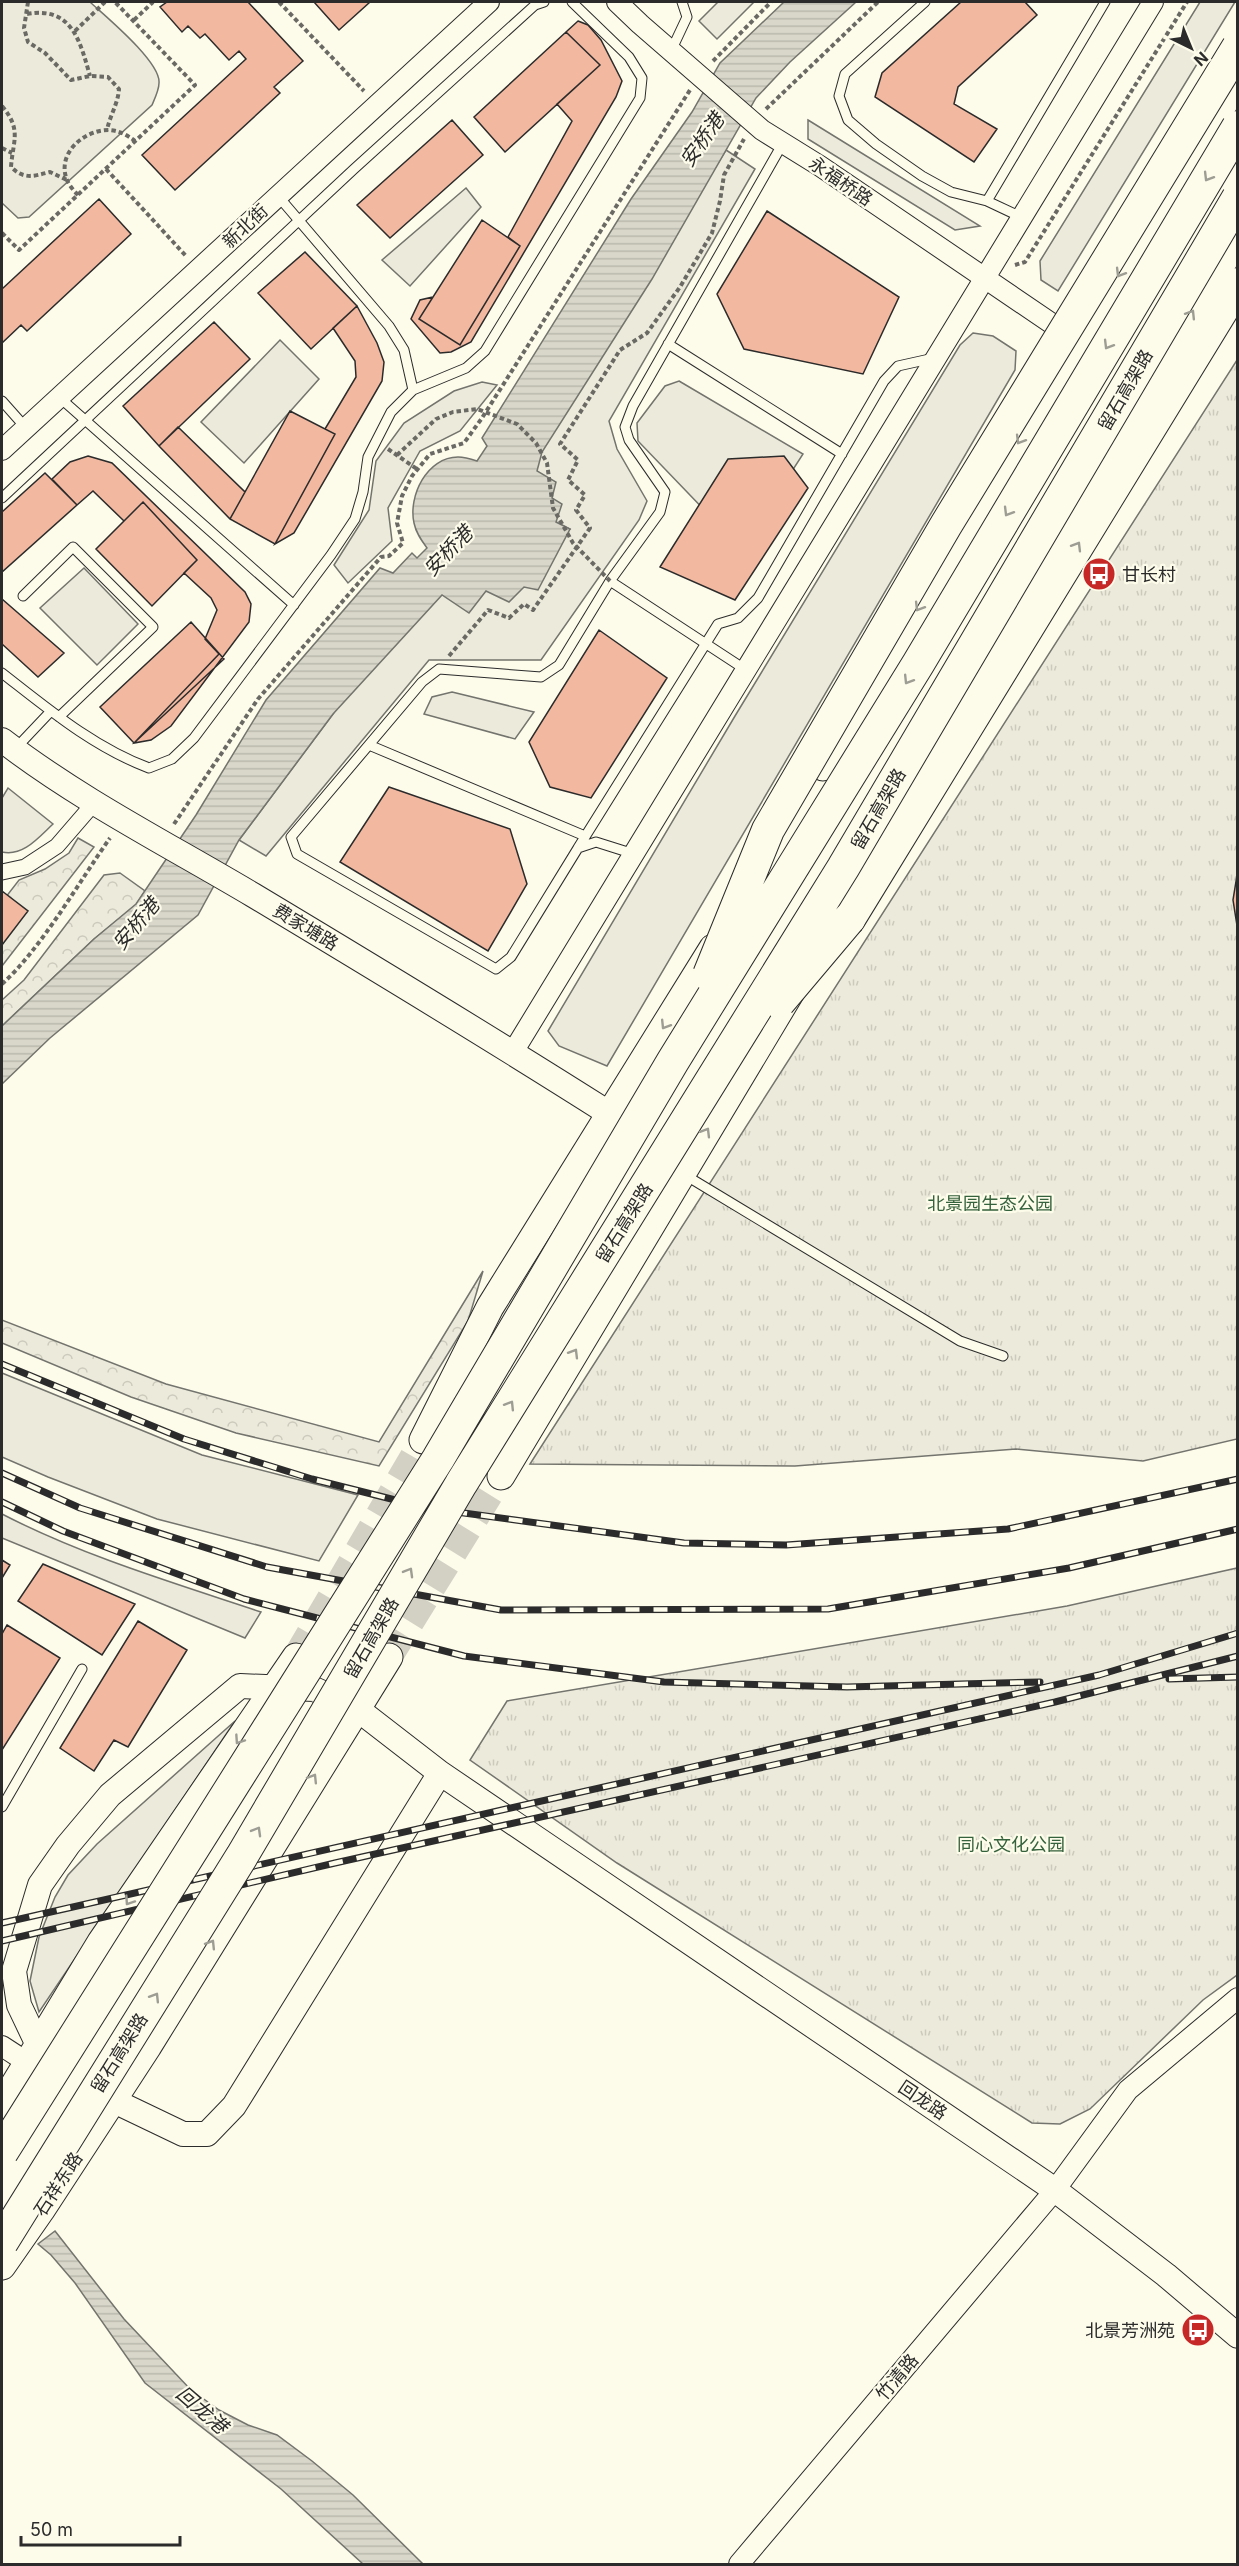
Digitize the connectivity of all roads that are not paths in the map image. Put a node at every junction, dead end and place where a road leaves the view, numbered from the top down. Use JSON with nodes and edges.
{"nodes":[{"id":1,"x":489,"y":2,"type":"edge"},
{"id":2,"x":544,"y":2,"type":"edge"},
{"id":3,"x":572,"y":2,"type":"edge"},
{"id":4,"x":617,"y":2,"type":"edge"},
{"id":5,"x":682,"y":2,"type":"edge"},
{"id":6,"x":925,"y":2,"type":"edge"},
{"id":7,"x":1105,"y":2,"type":"edge"},
{"id":8,"x":1153,"y":2,"type":"edge"},
{"id":9,"x":1238,"y":47,"type":"edge"},
{"id":10,"x":671,"y":51,"type":"junction"},
{"id":11,"x":1238,"y":80,"type":"edge"},
{"id":12,"x":1238,"y":127,"type":"edge"},
{"id":13,"x":783,"y":143,"type":"junction"},
{"id":14,"x":278,"y":196,"type":"junction"},
{"id":15,"x":1238,"y":198,"type":"edge"},
{"id":16,"x":987,"y":201,"type":"junction"},
{"id":17,"x":1021,"y":217,"type":"junction"},
{"id":18,"x":299,"y":220,"type":"junction"},
{"id":19,"x":1238,"y":238,"type":"edge"},
{"id":20,"x":984,"y":278,"type":"junction"},
{"id":21,"x":1238,"y":284,"type":"edge"},
{"id":22,"x":1079,"y":342,"type":"junction"},
{"id":23,"x":668,"y":344,"type":"junction"},
{"id":24,"x":936,"y":357,"type":"junction"},
{"id":25,"x":413,"y":390,"type":"junction"},
{"id":26,"x":59,"y":397,"type":"junction"},
{"id":27,"x":2,"y":401,"type":"edge"},
{"id":28,"x":85,"y":420,"type":"junction"},
{"id":29,"x":26,"y":428,"type":"junction"},
{"id":30,"x":2,"y":450,"type":"edge"},
{"id":31,"x":842,"y":454,"type":"junction"},
{"id":32,"x":2,"y":498,"type":"edge"},
{"id":33,"x":610,"y":580,"type":"junction"},
{"id":34,"x":23,"y":596,"type":"dead end"},
{"id":35,"x":294,"y":604,"type":"junction"},
{"id":36,"x":705,"y":644,"type":"junction"},
{"id":37,"x":746,"y":670,"type":"junction"},
{"id":38,"x":2,"y":672,"type":"edge"},
{"id":39,"x":55,"y":714,"type":"junction"},
{"id":40,"x":8,"y":745,"type":"edge"},
{"id":41,"x":369,"y":745,"type":"junction"},
{"id":42,"x":95,"y":802,"type":"junction"},
{"id":43,"x":585,"y":836,"type":"junction"},
{"id":44,"x":578,"y":848,"type":"junction"},
{"id":45,"x":634,"y":854,"type":"junction"},
{"id":46,"x":2,"y":872,"type":"edge"},
{"id":47,"x":513,"y":1052,"type":"junction"},
{"id":48,"x":674,"y":1061,"type":"junction"},
{"id":49,"x":714,"y":1078,"type":"junction"},
{"id":50,"x":610,"y":1114,"type":"junction"},
{"id":51,"x":682,"y":1173,"type":"junction"},
{"id":52,"x":1003,"y":1356,"type":"dead end"},
{"id":53,"x":423,"y":1440,"type":"tunnel mouth"},
{"id":54,"x":501,"y":1476,"type":"tunnel mouth"},
{"id":55,"x":296,"y":1657,"type":"tunnel mouth"},
{"id":56,"x":389,"y":1657,"type":"tunnel mouth"},
{"id":57,"x":82,"y":1669,"type":"dead end"},
{"id":58,"x":275,"y":1687,"type":"junction"},
{"id":59,"x":357,"y":1708,"type":"junction"},
{"id":60,"x":440,"y":1773,"type":"junction"},
{"id":61,"x":2,"y":1807,"type":"edge"},
{"id":62,"x":1238,"y":1998,"type":"edge"},
{"id":63,"x":2,"y":2046,"type":"edge"},
{"id":64,"x":33,"y":2054,"type":"junction"},
{"id":65,"x":105,"y":2093,"type":"junction"},
{"id":66,"x":2,"y":2105,"type":"edge"},
{"id":67,"x":2,"y":2150,"type":"edge"},
{"id":68,"x":1054,"y":2190,"type":"junction"},
{"id":69,"x":2,"y":2242,"type":"edge"},
{"id":70,"x":2,"y":2268,"type":"edge"},
{"id":71,"x":1238,"y":2336,"type":"edge"},
{"id":72,"x":739,"y":2565,"type":"edge"}],
"edges":[{"from":1,"to":14,"type":"street","name":"新北街"},
{"from":2,"to":18,"type":"lane"},
{"from":3,"to":25,"type":"lane"},
{"from":4,"to":10,"type":"street","name":"永福桥路"},
{"from":5,"to":10,"type":"lane"},
{"from":6,"to":16,"type":"lane"},
{"from":7,"to":16,"type":"lane"},
{"from":8,"to":17,"type":"street"},
{"from":9,"to":48,"type":"highway","bridge":true},
{"from":10,"to":13,"type":"street","name":"永福桥路"},
{"from":11,"to":22,"type":"main road","one_way":true},
{"from":12,"to":48,"type":"highway","name":"留石高架路","one_way":true,"bridge":true},
{"from":13,"to":20,"type":"street","name":"永福桥路"},
{"from":13,"to":23,"type":"lane"},
{"from":14,"to":18,"type":"lane"},
{"from":14,"to":26,"type":"street","name":"新北街"},
{"from":15,"to":49,"type":"highway","name":"留石高架路","bridge":true},
{"from":16,"to":17,"type":"lane"},
{"from":17,"to":20,"type":"street"},
{"from":18,"to":25,"type":"lane"},
{"from":18,"to":28,"type":"lane"},
{"from":51,"to":19,"type":"main road","one_way":true},
{"from":20,"to":22,"type":"street","name":"永福桥路"},
{"from":20,"to":24,"type":"street"},
{"from":49,"to":21,"type":"highway","one_way":true,"bridge":true},
{"from":22,"to":50,"type":"main road","one_way":true},
{"from":23,"to":31,"type":"lane"},
{"from":23,"to":33,"type":"lane"},
{"from":24,"to":31,"type":"lane"},
{"from":24,"to":37,"type":"street"},
{"from":25,"to":35,"type":"lane"},
{"from":26,"to":28,"type":"lane"},
{"from":26,"to":29,"type":"street","name":"新北街"},
{"from":27,"to":29,"type":"lane"},
{"from":28,"to":32,"type":"lane"},
{"from":28,"to":35,"type":"lane"},
{"from":29,"to":30,"type":"street","name":"新北街"},
{"from":31,"to":36,"type":"lane"},
{"from":33,"to":36,"type":"lane"},
{"from":33,"to":41,"type":"lane"},
{"from":34,"to":39,"type":"lane"},
{"from":35,"to":39,"type":"lane"},
{"from":36,"to":37,"type":"lane"},
{"from":36,"to":43,"type":"lane"},
{"from":37,"to":45,"type":"street"},
{"from":38,"to":39,"type":"lane"},
{"from":39,"to":40,"type":"lane"},
{"from":40,"to":42,"type":"street","name":"费家塘路"},
{"from":41,"to":43,"type":"lane"},
{"from":41,"to":44,"type":"lane"},
{"from":42,"to":46,"type":"street"},
{"from":42,"to":47,"type":"street","name":"费家塘路"},
{"from":43,"to":44,"type":"lane"},
{"from":44,"to":45,"type":"lane"},
{"from":45,"to":47,"type":"street"},
{"from":47,"to":50,"type":"street","name":"费家塘路"},
{"from":48,"to":67,"type":"highway","name":"留石高架路","bridge":true},
{"from":65,"to":49,"type":"highway","name":"留石高架路","one_way":true,"bridge":true},
{"from":50,"to":53,"type":"main road"},
{"from":51,"to":52,"type":"lane"},
{"from":54,"to":51,"type":"main road","one_way":true},
{"from":55,"to":58,"type":"main road"},
{"from":56,"to":59,"type":"main road"},
{"from":57,"to":61,"type":"lane"},
{"from":58,"to":59,"type":"street","name":"回龙路"},
{"from":58,"to":64,"type":"main road","one_way":true},
{"from":58,"to":64,"type":"street","name":"回龙路"},
{"from":59,"to":60,"type":"street","name":"回龙路"},
{"from":65,"to":59,"type":"main road","one_way":true},
{"from":60,"to":65,"type":"street"},
{"from":60,"to":68,"type":"street","name":"回龙路"},
{"from":62,"to":68,"type":"street","name":"竹清路"},
{"from":63,"to":64,"type":"street"},
{"from":64,"to":66,"type":"main road"},
{"from":65,"to":69,"type":"highway","name":"留石高架路","bridge":true},
{"from":65,"to":70,"type":"highway","bridge":true},
{"from":68,"to":71,"type":"street","name":"回龙路"},
{"from":68,"to":72,"type":"street","name":"竹清路"}]}
